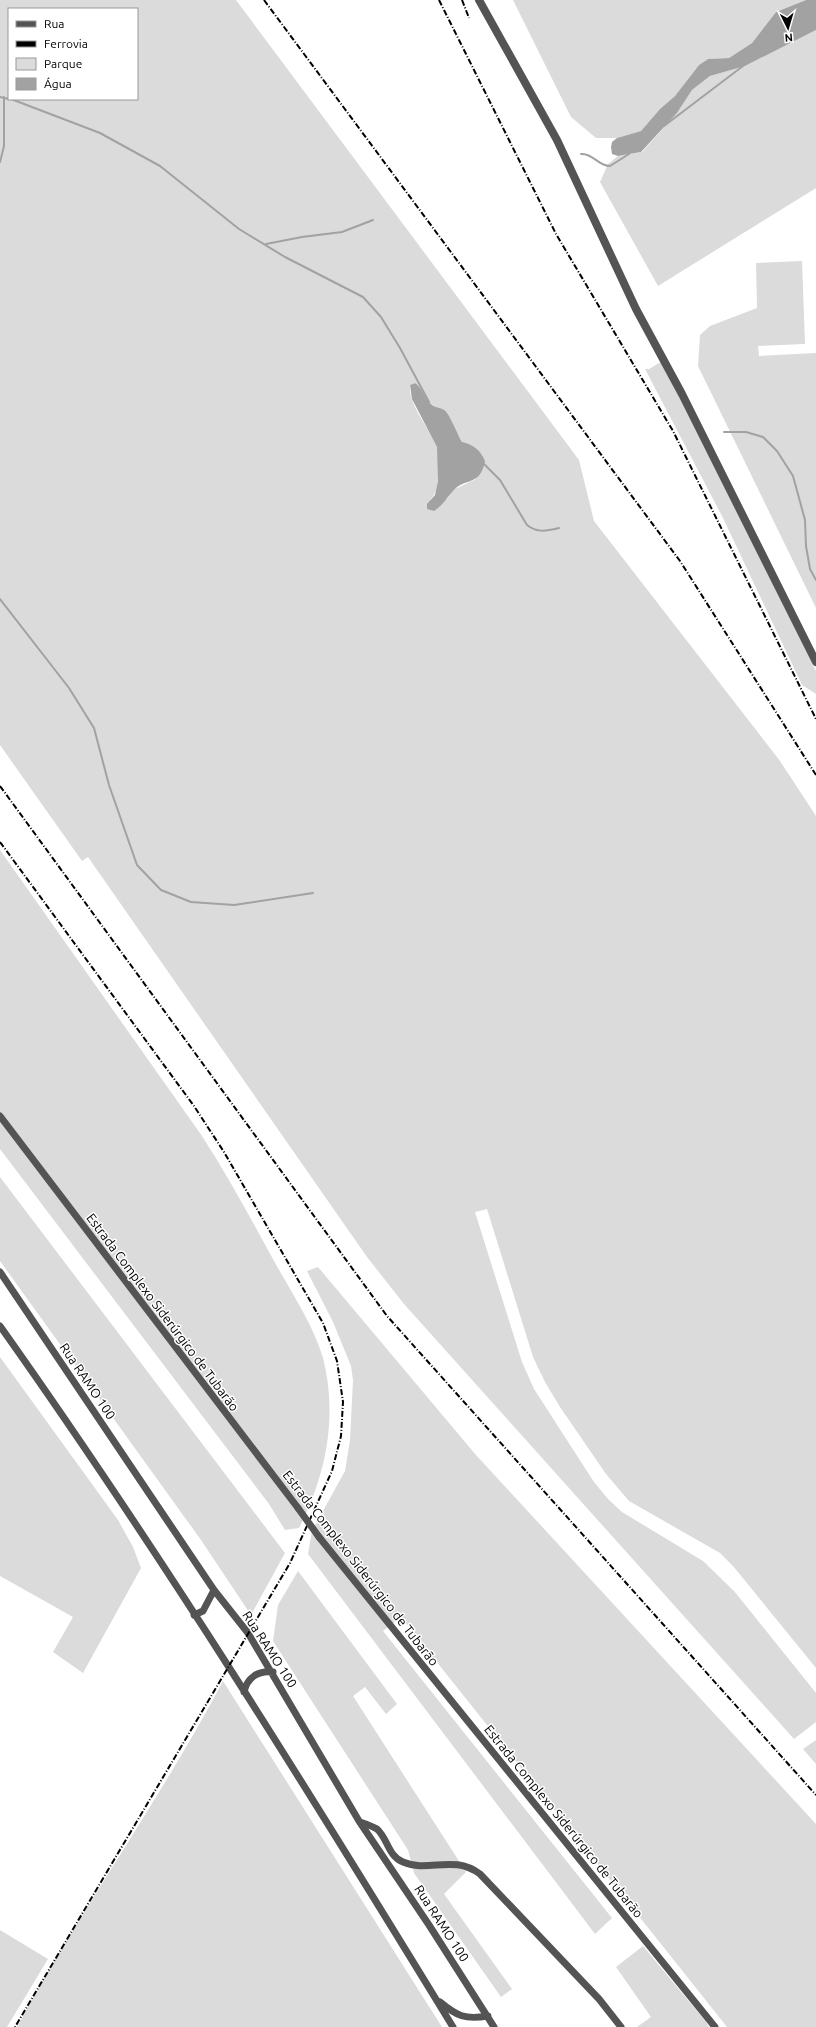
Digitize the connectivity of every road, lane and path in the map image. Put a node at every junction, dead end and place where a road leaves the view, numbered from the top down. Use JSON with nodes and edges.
{"nodes":[{"id":1,"x":479,"y":0,"type":"edge"},
{"id":2,"x":816,"y":662,"type":"edge"},
{"id":3,"x":0,"y":1116,"type":"edge"},
{"id":4,"x":0,"y":1272,"type":"edge"},
{"id":5,"x":0,"y":1326,"type":"edge"},
{"id":6,"x":214,"y":1590,"type":"junction"},
{"id":7,"x":194,"y":1615,"type":"junction"},
{"id":8,"x":273,"y":1672,"type":"junction"},
{"id":9,"x":244,"y":1692,"type":"junction"},
{"id":10,"x":359,"y":1821,"type":"junction"},
{"id":11,"x":435,"y":1998,"type":"junction"},
{"id":12,"x":488,"y":2016,"type":"junction"},
{"id":13,"x":453,"y":2027,"type":"edge"},
{"id":14,"x":494,"y":2027,"type":"edge"},
{"id":15,"x":621,"y":2027,"type":"edge"},
{"id":16,"x":715,"y":2027,"type":"edge"}],
"edges":[{"from":1,"to":2,"type":"street"},
{"from":3,"to":16,"type":"street","name":"Estrada Complexo Siderúrgico de Tubarão","bridge":true},
{"from":4,"to":6,"type":"street","name":"Rua RAMO 100"},
{"from":5,"to":7,"type":"street"},
{"from":6,"to":7,"type":"street"},
{"from":6,"to":8,"type":"street","name":"Rua RAMO 100"},
{"from":7,"to":9,"type":"street"},
{"from":8,"to":9,"type":"street"},
{"from":8,"to":10,"type":"street","name":"Rua RAMO 100"},
{"from":9,"to":11,"type":"street"},
{"from":10,"to":12,"type":"street","name":"Rua RAMO 100"},
{"from":10,"to":15,"type":"street"},
{"from":11,"to":12,"type":"street"},
{"from":11,"to":13,"type":"street"},
{"from":12,"to":14,"type":"street","name":"Rua RAMO 100"}]}
